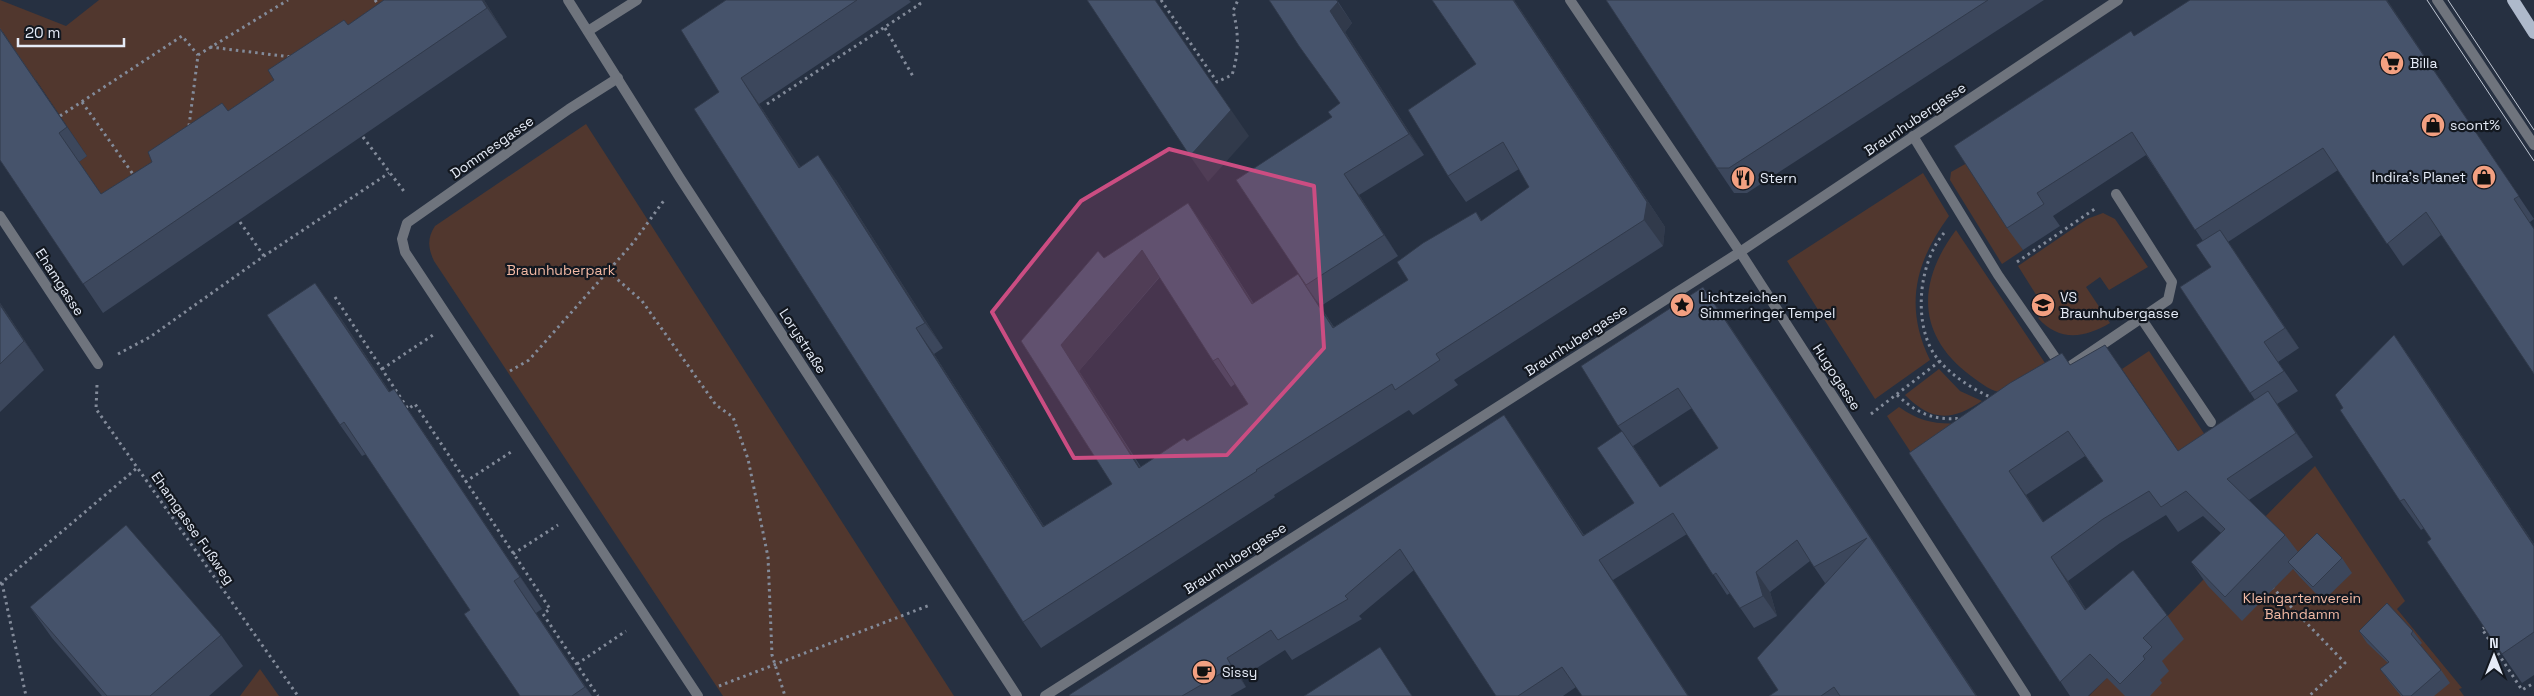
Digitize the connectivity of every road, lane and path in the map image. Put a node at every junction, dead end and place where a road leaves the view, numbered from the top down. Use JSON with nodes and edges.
{"nodes":[{"id":1,"x":288,"y":0,"type":"edge"},
{"id":2,"x":375,"y":0,"type":"edge"},
{"id":3,"x":568,"y":0,"type":"edge"},
{"id":4,"x":637,"y":0,"type":"edge"},
{"id":5,"x":917,"y":0,"type":"edge"},
{"id":6,"x":1161,"y":0,"type":"edge"},
{"id":7,"x":1238,"y":0,"type":"edge"},
{"id":8,"x":1570,"y":0,"type":"edge"},
{"id":9,"x":2118,"y":0,"type":"edge"},
{"id":10,"x":2437,"y":0,"type":"edge"},
{"id":11,"x":2512,"y":0,"type":"edge"},
{"id":12,"x":389,"y":5,"type":"edge"},
{"id":13,"x":885,"y":28,"type":"junction"},
{"id":14,"x":588,"y":31,"type":"junction"},
{"id":15,"x":2534,"y":33,"type":"edge"},
{"id":16,"x":210,"y":47,"type":"junction"},
{"id":17,"x":198,"y":55,"type":"junction"},
{"id":18,"x":293,"y":57,"type":"edge"},
{"id":19,"x":618,"y":78,"type":"junction"},
{"id":20,"x":914,"y":78,"type":"dead end"},
{"id":21,"x":82,"y":102,"type":"junction"},
{"id":22,"x":767,"y":104,"type":"dead end"},
{"id":23,"x":60,"y":116,"type":"edge"},
{"id":24,"x":189,"y":130,"type":"edge"},
{"id":25,"x":1913,"y":136,"type":"junction"},
{"id":26,"x":363,"y":137,"type":"dead end"},
{"id":27,"x":2534,"y":145,"type":"edge"},
{"id":28,"x":141,"y":170,"type":"edge"},
{"id":29,"x":389,"y":173,"type":"junction"},
{"id":30,"x":133,"y":174,"type":"junction"},
{"id":31,"x":680,"y":178,"type":"junction"},
{"id":32,"x":138,"y":182,"type":"edge"},
{"id":33,"x":133,"y":183,"type":"edge"},
{"id":34,"x":2116,"y":194,"type":"joint"},
{"id":35,"x":421,"y":213,"type":"junction"},
{"id":36,"x":0,"y":216,"type":"edge"},
{"id":37,"x":1961,"y":217,"type":"junction"},
{"id":38,"x":240,"y":222,"type":"dead end"},
{"id":39,"x":1740,"y":252,"type":"junction"},
{"id":40,"x":264,"y":256,"type":"junction"},
{"id":41,"x":608,"y":271,"type":"junction"},
{"id":42,"x":1998,"y":275,"type":"junction"},
{"id":43,"x":335,"y":297,"type":"dead end"},
{"id":44,"x":2141,"y":318,"type":"junction"},
{"id":45,"x":452,"y":322,"type":"junction"},
{"id":46,"x":1940,"y":361,"type":"junction"},
{"id":47,"x":98,"y":364,"type":"junction"},
{"id":48,"x":382,"y":370,"type":"junction"},
{"id":49,"x":490,"y":382,"type":"junction"},
{"id":50,"x":1897,"y":395,"type":"junction"},
{"id":51,"x":1989,"y":404,"type":"edge"},
{"id":52,"x":1970,"y":415,"type":"edge"},
{"id":53,"x":2211,"y":422,"type":"dead end"},
{"id":54,"x":1852,"y":426,"type":"junction"},
{"id":55,"x":529,"y":440,"type":"junction"},
{"id":56,"x":137,"y":468,"type":"junction"},
{"id":57,"x":465,"y":482,"type":"junction"},
{"id":58,"x":577,"y":512,"type":"junction"},
{"id":59,"x":513,"y":554,"type":"junction"},
{"id":60,"x":2269,"y":583,"type":"dead end"},
{"id":61,"x":1,"y":584,"type":"edge"},
{"id":62,"x":952,"y":595,"type":"junction"},
{"id":63,"x":646,"y":617,"type":"junction"},
{"id":64,"x":2486,"y":627,"type":"edge"},
{"id":65,"x":577,"y":664,"type":"junction"},
{"id":66,"x":775,"y":664,"type":"junction"},
{"id":67,"x":2534,"y":683,"type":"edge"},
{"id":68,"x":698,"y":695,"type":"edge"},
{"id":69,"x":26,"y":696,"type":"edge"},
{"id":70,"x":298,"y":696,"type":"edge"},
{"id":71,"x":598,"y":696,"type":"edge"},
{"id":72,"x":785,"y":696,"type":"edge"},
{"id":73,"x":1017,"y":696,"type":"edge"},
{"id":74,"x":1045,"y":696,"type":"edge"},
{"id":75,"x":2026,"y":696,"type":"edge"},
{"id":76,"x":2309,"y":696,"type":"edge"}],
"edges":[{"from":1,"to":16,"type":"path"},
{"from":2,"to":12,"type":"path"},
{"from":3,"to":14,"type":"street","name":"Lorystraße"},
{"from":4,"to":14,"type":"street"},
{"from":5,"to":13,"type":"path"},
{"from":6,"to":7,"type":"path"},
{"from":8,"to":39,"type":"street","name":"Hugogasse"},
{"from":9,"to":25,"type":"street","name":"Braunhubergasse"},
{"from":10,"to":27,"type":"street"},
{"from":11,"to":15,"type":"main road"},
{"from":13,"to":20,"type":"path"},
{"from":13,"to":22,"type":"path"},
{"from":14,"to":19,"type":"street","name":"Lorystraße"},
{"from":16,"to":17,"type":"path"},
{"from":16,"to":18,"type":"path"},
{"from":17,"to":21,"type":"path"},
{"from":17,"to":24,"type":"path"},
{"from":19,"to":31,"type":"street","name":"Lorystraße"},
{"from":19,"to":35,"type":"street","name":"Dommesgasse"},
{"from":21,"to":23,"type":"path"},
{"from":21,"to":30,"type":"path"},
{"from":25,"to":37,"type":"street"},
{"from":25,"to":39,"type":"street","name":"Braunhubergasse"},
{"from":26,"to":29,"type":"path"},
{"from":28,"to":30,"type":"path"},
{"from":29,"to":35,"type":"path"},
{"from":29,"to":40,"type":"path"},
{"from":30,"to":32,"type":"path"},
{"from":30,"to":33,"type":"path"},
{"from":31,"to":41,"type":"path"},
{"from":31,"to":62,"type":"street","name":"Lorystraße"},
{"from":34,"to":42,"type":"path"},
{"from":34,"to":44,"type":"street"},
{"from":35,"to":45,"type":"street","name":"Dommesgasse"},
{"from":36,"to":47,"type":"street","name":"Ehamgasse"},
{"from":37,"to":42,"type":"street"},
{"from":37,"to":46,"type":"path"},
{"from":38,"to":40,"type":"path"},
{"from":39,"to":54,"type":"street","name":"Hugogasse"},
{"from":39,"to":74,"type":"street","name":"Braunhubergasse"},
{"from":40,"to":47,"type":"path"},
{"from":41,"to":49,"type":"path"},
{"from":41,"to":66,"type":"path"},
{"from":42,"to":44,"type":"street"},
{"from":43,"to":48,"type":"path"},
{"from":44,"to":53,"type":"street"},
{"from":45,"to":48,"type":"path"},
{"from":45,"to":49,"type":"street"},
{"from":46,"to":50,"type":"path"},
{"from":46,"to":51,"type":"path"},
{"from":47,"to":56,"type":"path","name":"Ehamgasse Fußweg"},
{"from":48,"to":57,"type":"path"},
{"from":49,"to":55,"type":"street"},
{"from":50,"to":52,"type":"path"},
{"from":50,"to":54,"type":"path"},
{"from":54,"to":75,"type":"street","name":"Hugogasse"},
{"from":55,"to":57,"type":"path"},
{"from":55,"to":58,"type":"street"},
{"from":56,"to":61,"type":"path"},
{"from":56,"to":70,"type":"path","name":"Ehamgasse Fußweg"},
{"from":57,"to":59,"type":"path"},
{"from":58,"to":59,"type":"path"},
{"from":58,"to":63,"type":"street"},
{"from":59,"to":65,"type":"path"},
{"from":60,"to":76,"type":"path"},
{"from":61,"to":69,"type":"path"},
{"from":62,"to":66,"type":"path"},
{"from":62,"to":73,"type":"street","name":"Lorystraße"},
{"from":63,"to":65,"type":"path"},
{"from":63,"to":68,"type":"street"},
{"from":64,"to":67,"type":"path"},
{"from":65,"to":71,"type":"path"},
{"from":66,"to":68,"type":"path"},
{"from":66,"to":72,"type":"path"}]}
